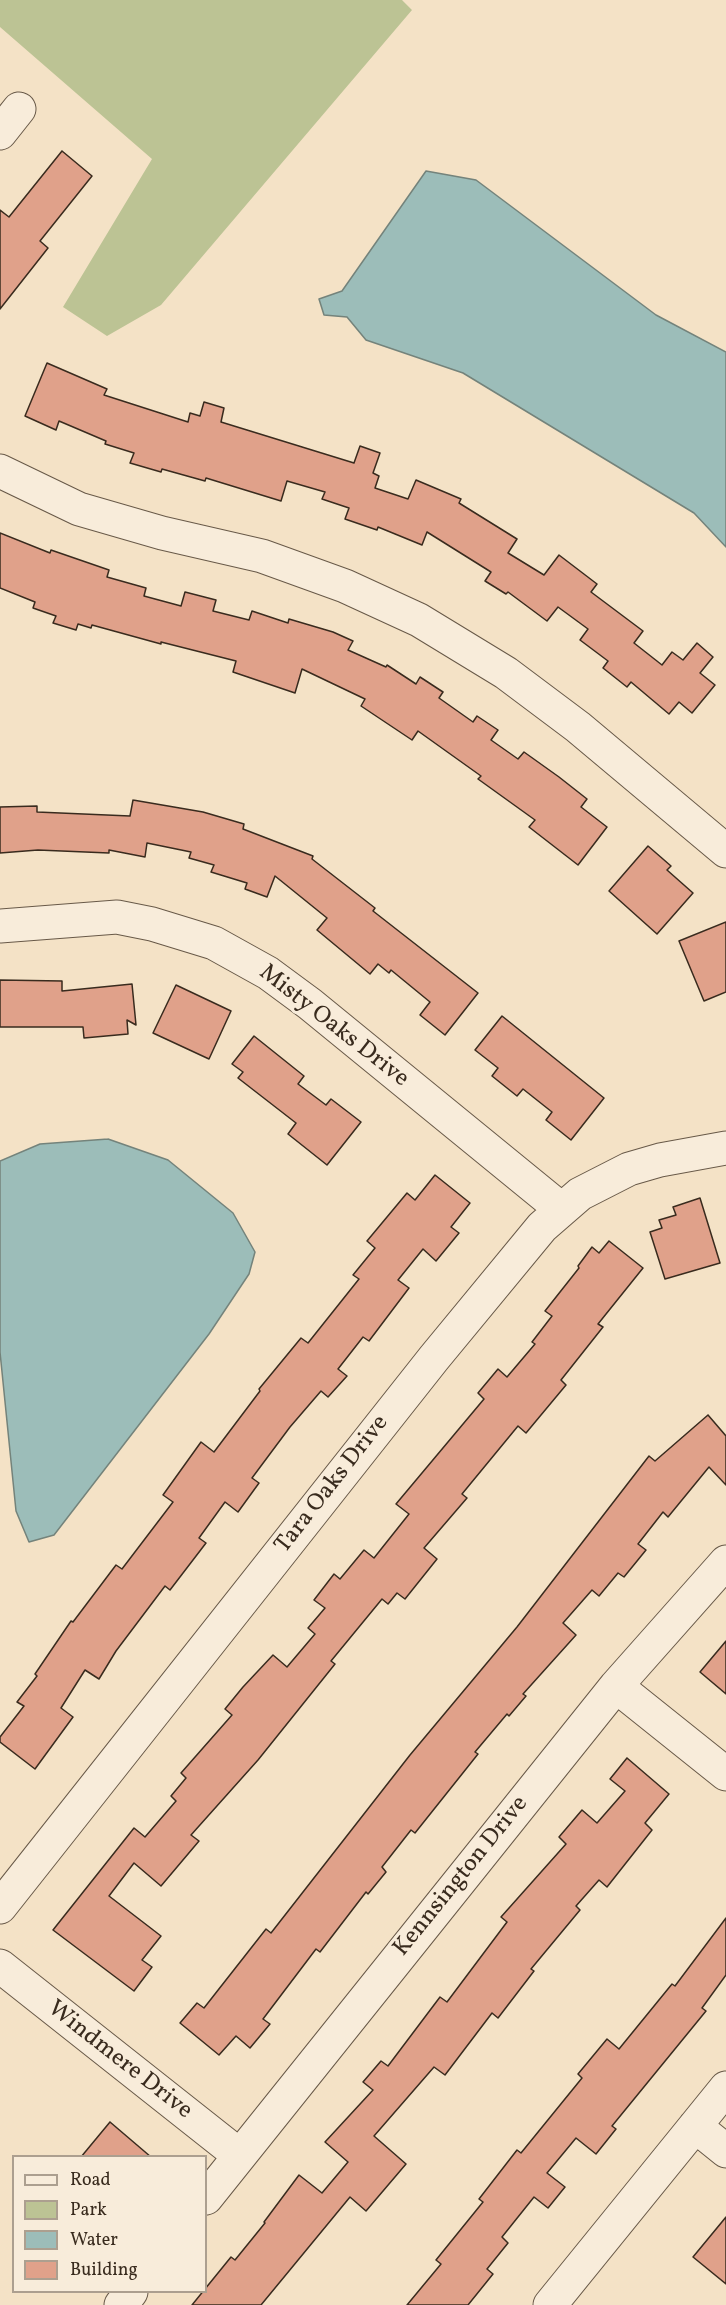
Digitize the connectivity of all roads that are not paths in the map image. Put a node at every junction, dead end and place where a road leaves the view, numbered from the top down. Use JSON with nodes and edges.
{"nodes":[{"id":1,"x":0,"y":471,"type":"edge"},
{"id":2,"x":726,"y":850,"type":"edge"},
{"id":3,"x":0,"y":926,"type":"edge"},
{"id":4,"x":726,"y":1148,"type":"edge"},
{"id":5,"x":561,"y":1209,"type":"junction"},
{"id":6,"x":726,"y":1562,"type":"edge"},
{"id":7,"x":616,"y":1686,"type":"junction"},
{"id":8,"x":726,"y":1774,"type":"edge"},
{"id":9,"x":0,"y":1907,"type":"edge"},
{"id":10,"x":0,"y":1966,"type":"edge"},
{"id":11,"x":726,"y":2088,"type":"edge"},
{"id":12,"x":695,"y":2126,"type":"junction"},
{"id":13,"x":726,"y":2151,"type":"edge"},
{"id":14,"x":239,"y":2155,"type":"junction"},
{"id":15,"x":207,"y":2197,"type":"edge"},
{"id":16,"x":130,"y":2293,"type":"edge"},
{"id":17,"x":121,"y":2305,"type":"edge"},
{"id":18,"x":550,"y":2305,"type":"edge"}],
"edges":[{"from":1,"to":2,"type":"street"},
{"from":3,"to":5,"type":"street","name":"Misty Oaks Drive"},
{"from":4,"to":5,"type":"street","name":"Tara Oaks Drive"},
{"from":5,"to":9,"type":"street","name":"Tara Oaks Drive"},
{"from":6,"to":7,"type":"street","name":"Kennsington Drive"},
{"from":7,"to":8,"type":"street"},
{"from":7,"to":14,"type":"street","name":"Kennsington Drive"},
{"from":10,"to":14,"type":"street","name":"Windmere Drive"},
{"from":11,"to":12,"type":"street"},
{"from":12,"to":13,"type":"street"},
{"from":12,"to":18,"type":"street"},
{"from":14,"to":15,"type":"street","name":"Kennsington Drive"},
{"from":16,"to":17,"type":"street"}]}
